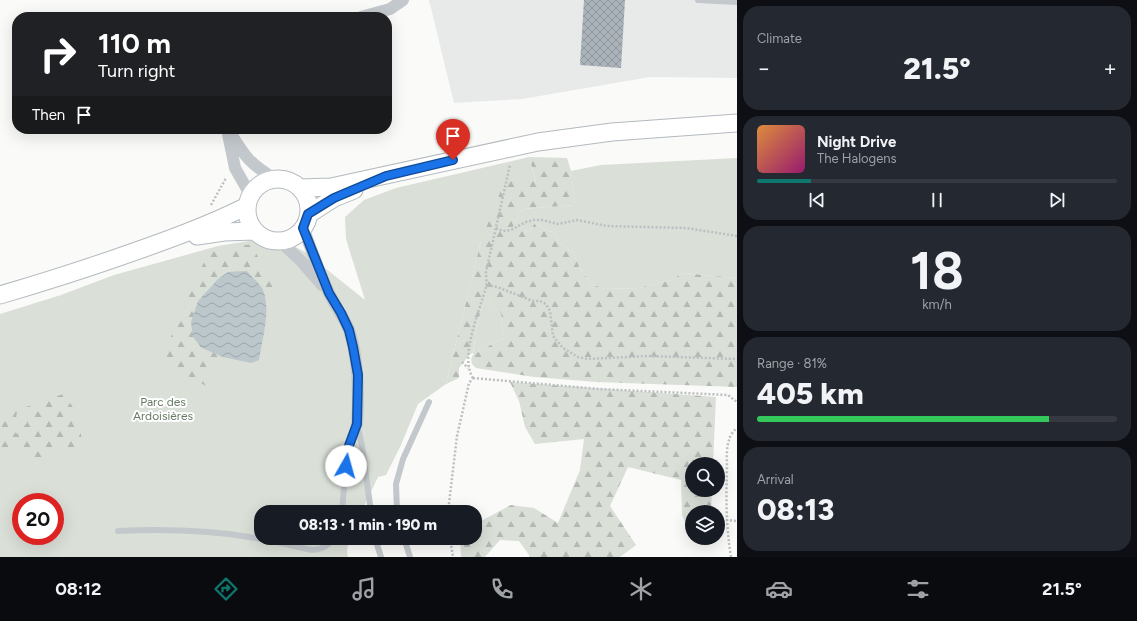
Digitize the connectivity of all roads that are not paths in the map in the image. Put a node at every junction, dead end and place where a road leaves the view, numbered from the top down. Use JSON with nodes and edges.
{"nodes":[{"id":1,"x":403,"y":0,"type":"edge"},
{"id":2,"x":698,"y":0,"type":"edge"},
{"id":3,"x":737,"y":2,"type":"edge"},
{"id":4,"x":379,"y":12,"type":"edge"},
{"id":5,"x":737,"y":123,"type":"edge"},
{"id":6,"x":228,"y":134,"type":"edge"},
{"id":7,"x":230,"y":134,"type":"edge"},
{"id":8,"x":386,"y":176,"type":"junction"},
{"id":9,"x":276,"y":179,"type":"junction"},
{"id":10,"x":300,"y":188,"type":"junction"},
{"id":11,"x":249,"y":201,"type":"junction"},
{"id":12,"x":306,"y":221,"type":"junction"},
{"id":13,"x":255,"y":231,"type":"junction"},
{"id":14,"x":280,"y":240,"type":"junction"},
{"id":15,"x":154,"y":245,"type":"junction"},
{"id":16,"x":329,"y":293,"type":"junction"},
{"id":17,"x":0,"y":295,"type":"edge"},
{"id":18,"x":429,"y":402,"type":"dead end"},
{"id":19,"x":357,"y":424,"type":"junction"},
{"id":20,"x":343,"y":505,"type":"edge"},
{"id":21,"x":370,"y":505,"type":"edge"},
{"id":22,"x":397,"y":505,"type":"edge"},
{"id":23,"x":118,"y":531,"type":"dead end"},
{"id":24,"x":254,"y":538,"type":"edge"},
{"id":25,"x":288,"y":545,"type":"edge"},
{"id":26,"x":328,"y":545,"type":"edge"},
{"id":27,"x":377,"y":545,"type":"edge"},
{"id":28,"x":406,"y":545,"type":"edge"},
{"id":29,"x":381,"y":557,"type":"edge"},
{"id":30,"x":410,"y":557,"type":"edge"}],
"edges":[{"from":1,"to":4,"type":"street"},
{"from":2,"to":3,"type":"lane"},
{"from":5,"to":8,"type":"main road"},
{"from":6,"to":11,"type":"street"},
{"from":7,"to":9,"type":"street"},
{"from":8,"to":10,"type":"main road"},
{"from":8,"to":12,"type":"main road"},
{"from":9,"to":10,"type":"main road"},
{"from":9,"to":11,"type":"main road"},
{"from":10,"to":12,"type":"main road"},
{"from":11,"to":13,"type":"main road"},
{"from":11,"to":15,"type":"main road"},
{"from":12,"to":14,"type":"main road"},
{"from":12,"to":16,"type":"street"},
{"from":13,"to":14,"type":"main road"},
{"from":13,"to":15,"type":"main road"},
{"from":14,"to":16,"type":"street"},
{"from":15,"to":17,"type":"main road"},
{"from":16,"to":19,"type":"street"},
{"from":18,"to":22,"type":"lane"},
{"from":19,"to":20,"type":"lane"},
{"from":19,"to":21,"type":"lane"},
{"from":23,"to":24,"type":"lane"},
{"from":25,"to":26,"type":"lane"},
{"from":27,"to":29,"type":"lane"},
{"from":28,"to":30,"type":"lane"}]}
